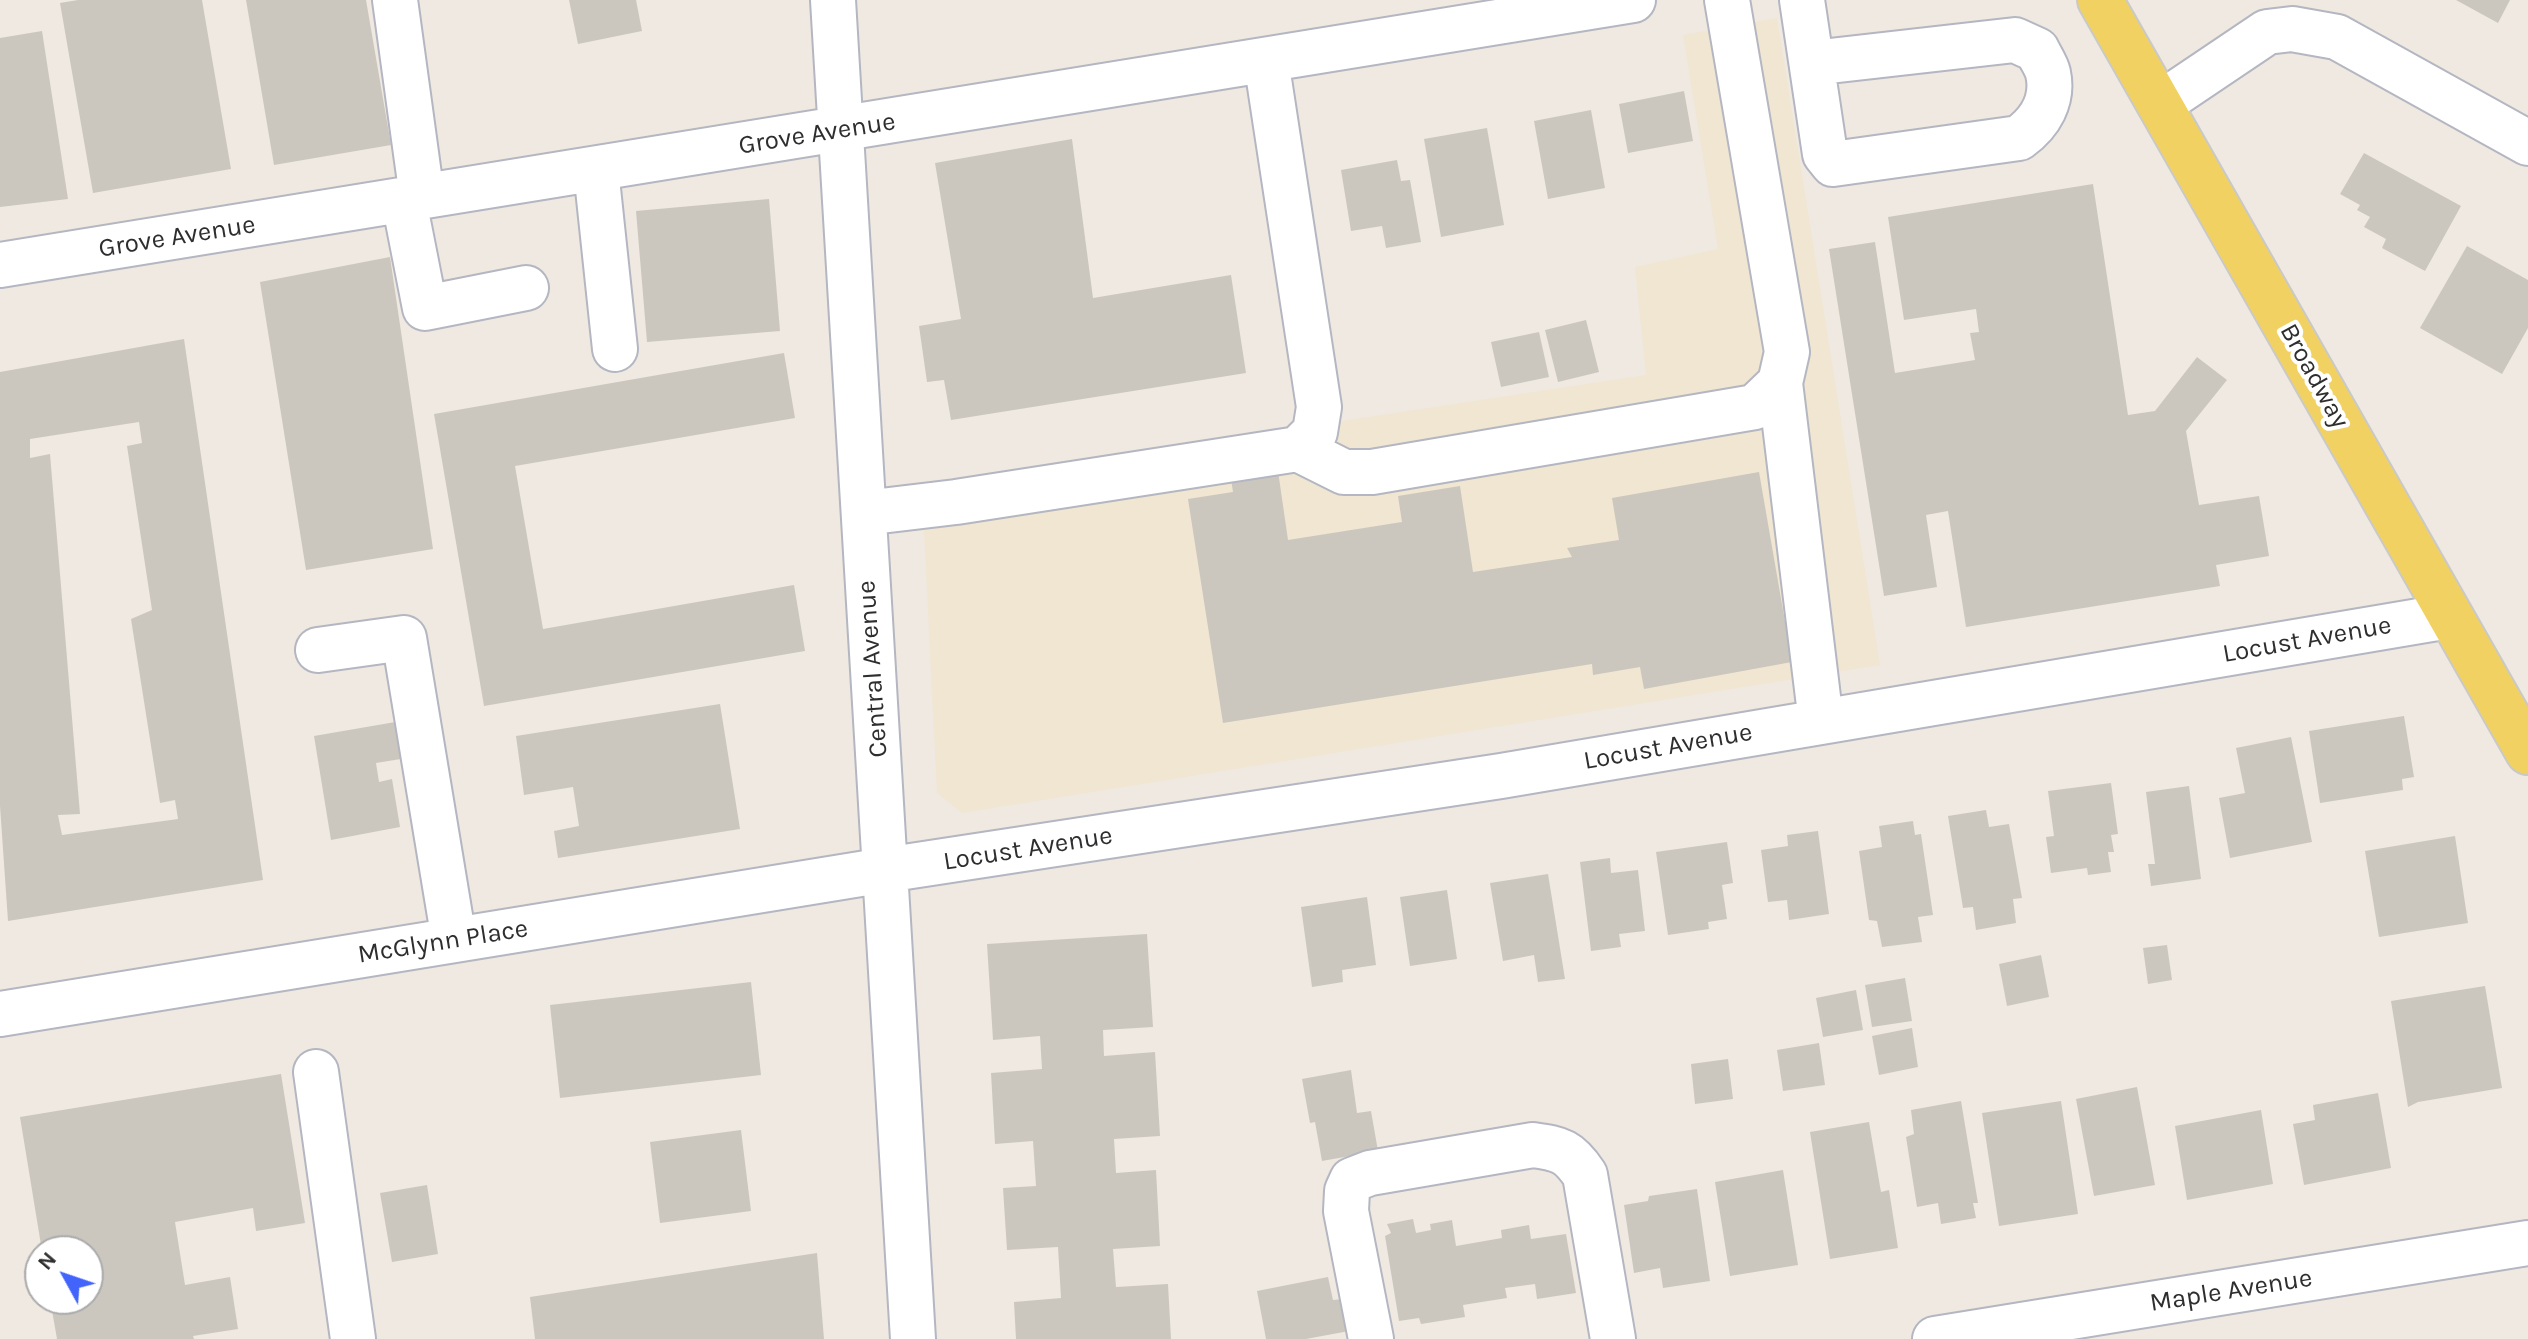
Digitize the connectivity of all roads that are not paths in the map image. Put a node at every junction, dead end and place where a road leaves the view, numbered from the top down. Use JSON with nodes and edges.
{"nodes":[{"id":1,"x":395,"y":0,"type":"edge"},
{"id":2,"x":833,"y":0,"type":"edge"},
{"id":3,"x":1633,"y":0,"type":"edge"},
{"id":4,"x":1727,"y":0,"type":"edge"},
{"id":5,"x":1802,"y":0,"type":"edge"},
{"id":6,"x":2100,"y":0,"type":"edge"},
{"id":7,"x":1266,"y":60,"type":"junction"},
{"id":8,"x":1812,"y":63,"type":"junction"},
{"id":9,"x":2160,"y":104,"type":"junction"},
{"id":10,"x":841,"y":130,"type":"junction"},
{"id":11,"x":2528,"y":143,"type":"edge"},
{"id":12,"x":596,"y":170,"type":"junction"},
{"id":13,"x":413,"y":199,"type":"junction"},
{"id":14,"x":0,"y":265,"type":"edge"},
{"id":15,"x":526,"y":288,"type":"dead end"},
{"id":16,"x":615,"y":349,"type":"dead end"},
{"id":17,"x":1780,"y":383,"type":"junction"},
{"id":18,"x":1298,"y":449,"type":"junction"},
{"id":19,"x":864,"y":513,"type":"junction"},
{"id":20,"x":2449,"y":616,"type":"junction"},
{"id":21,"x":318,"y":650,"type":"dead end"},
{"id":22,"x":1821,"y":722,"type":"junction"},
{"id":23,"x":2528,"y":752,"type":"edge"},
{"id":24,"x":885,"y":870,"type":"junction"},
{"id":25,"x":454,"y":940,"type":"junction"},
{"id":26,"x":0,"y":1014,"type":"edge"},
{"id":27,"x":316,"y":1072,"type":"dead end"},
{"id":28,"x":2528,"y":1243,"type":"edge"},
{"id":29,"x":353,"y":1339,"type":"edge"},
{"id":30,"x":913,"y":1339,"type":"edge"},
{"id":31,"x":1371,"y":1339,"type":"edge"},
{"id":32,"x":1613,"y":1339,"type":"edge"},
{"id":33,"x":1935,"y":1339,"type":"edge"}],
"edges":[{"from":1,"to":13,"type":"street"},
{"from":2,"to":10,"type":"street","name":"Central Avenue"},
{"from":3,"to":7,"type":"street","name":"Grove Avenue"},
{"from":4,"to":17,"type":"street"},
{"from":5,"to":8,"type":"street"},
{"from":6,"to":9,"type":"main road","name":"Broadway"},
{"from":7,"to":10,"type":"street","name":"Grove Avenue"},
{"from":7,"to":18,"type":"street"},
{"from":8,"to":8,"type":"street"},
{"from":9,"to":11,"type":"street"},
{"from":9,"to":20,"type":"main road","name":"Broadway"},
{"from":10,"to":12,"type":"street","name":"Grove Avenue"},
{"from":10,"to":19,"type":"street","name":"Central Avenue"},
{"from":12,"to":13,"type":"street","name":"Grove Avenue"},
{"from":12,"to":16,"type":"street"},
{"from":13,"to":14,"type":"street","name":"Grove Avenue"},
{"from":13,"to":15,"type":"street"},
{"from":17,"to":18,"type":"street"},
{"from":17,"to":22,"type":"street"},
{"from":18,"to":19,"type":"street"},
{"from":19,"to":24,"type":"street","name":"Central Avenue"},
{"from":20,"to":22,"type":"street","name":"Locust Avenue"},
{"from":20,"to":23,"type":"main road","name":"Broadway"},
{"from":21,"to":25,"type":"street"},
{"from":22,"to":24,"type":"street","name":"Locust Avenue"},
{"from":24,"to":25,"type":"street","name":"McGlynn Place"},
{"from":24,"to":30,"type":"street","name":"Central Avenue"},
{"from":25,"to":26,"type":"street","name":"McGlynn Place"},
{"from":27,"to":29,"type":"street"},
{"from":28,"to":33,"type":"street","name":"Maple Avenue"},
{"from":31,"to":32,"type":"street"}]}
